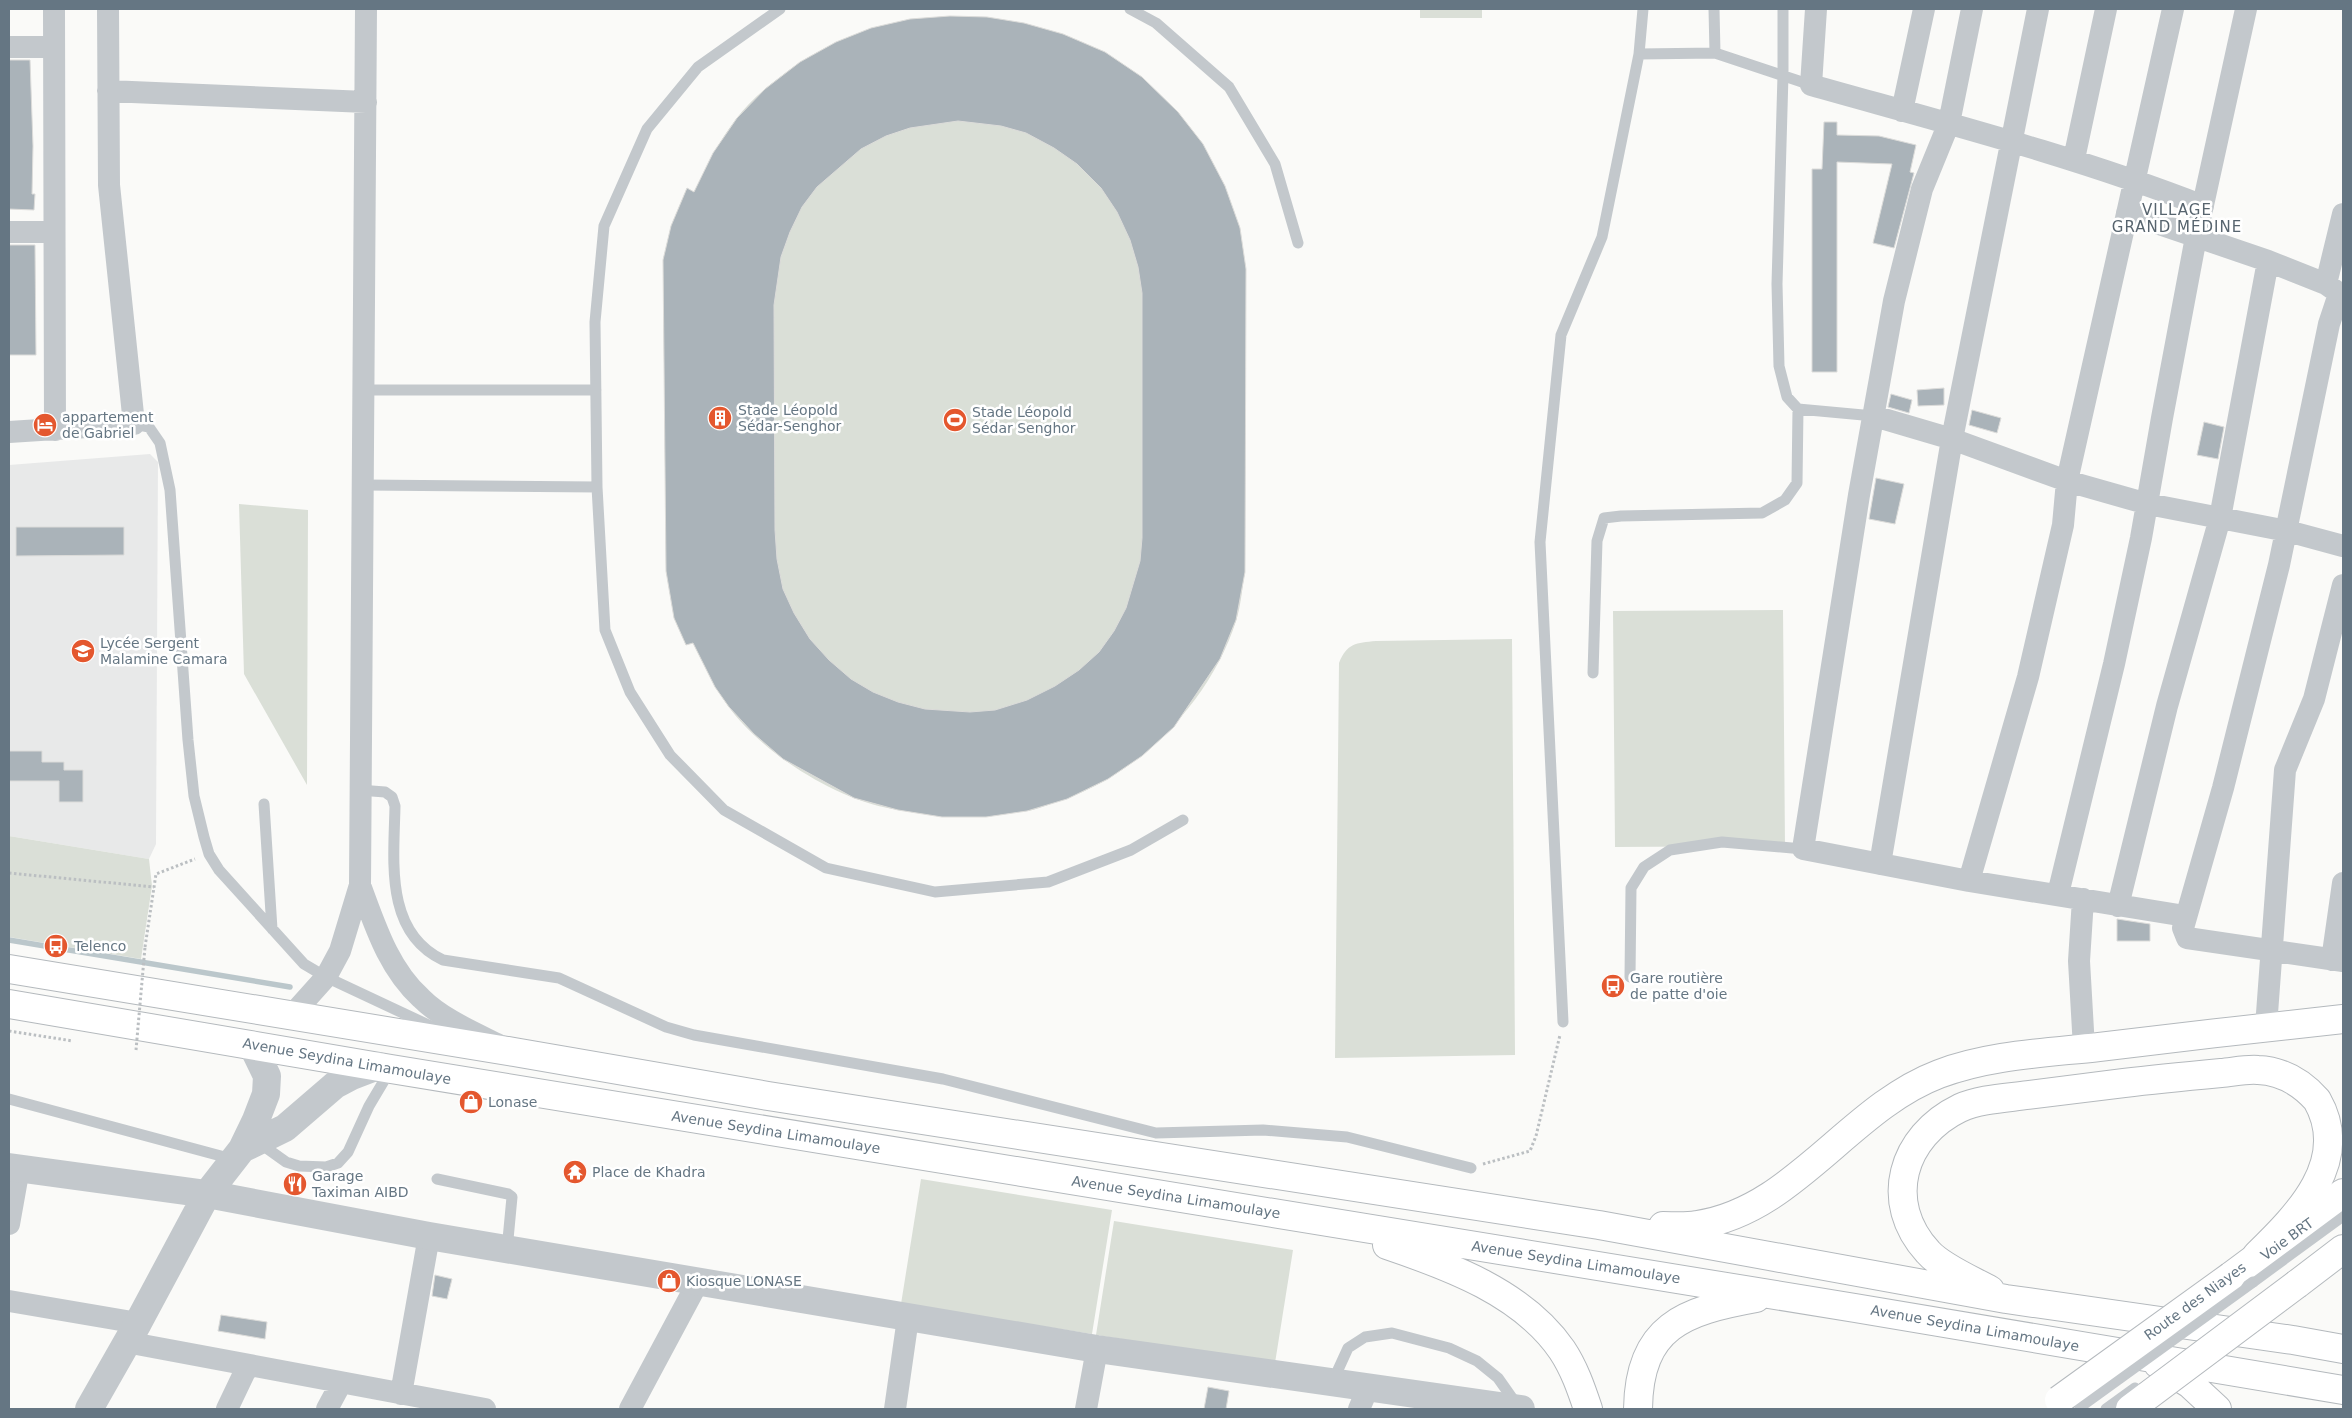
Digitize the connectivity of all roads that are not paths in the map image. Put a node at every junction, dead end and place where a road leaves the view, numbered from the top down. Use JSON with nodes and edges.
{"nodes":[{"id":1,"x":54,"y":9,"type":"edge"},
{"id":2,"x":108,"y":9,"type":"edge"},
{"id":3,"x":366,"y":9,"type":"edge"},
{"id":4,"x":780,"y":9,"type":"edge"},
{"id":5,"x":1130,"y":9,"type":"edge"},
{"id":6,"x":1643,"y":9,"type":"edge"},
{"id":7,"x":1714,"y":9,"type":"edge"},
{"id":8,"x":1782,"y":9,"type":"edge"},
{"id":9,"x":1816,"y":9,"type":"edge"},
{"id":10,"x":1924,"y":9,"type":"edge"},
{"id":11,"x":1972,"y":9,"type":"edge"},
{"id":12,"x":2038,"y":9,"type":"edge"},
{"id":13,"x":2106,"y":9,"type":"edge"},
{"id":14,"x":2173,"y":9,"type":"edge"},
{"id":15,"x":2246,"y":9,"type":"edge"},
{"id":16,"x":9,"y":46,"type":"edge"},
{"id":17,"x":54,"y":47,"type":"junction"},
{"id":18,"x":1639,"y":54,"type":"junction"},
{"id":19,"x":1715,"y":54,"type":"junction"},
{"id":20,"x":1783,"y":75,"type":"junction"},
{"id":21,"x":1811,"y":84,"type":"junction"},
{"id":22,"x":108,"y":91,"type":"junction"},
{"id":23,"x":366,"y":102,"type":"junction"},
{"id":24,"x":1902,"y":111,"type":"junction"},
{"id":25,"x":1949,"y":123,"type":"junction"},
{"id":26,"x":2010,"y":142,"type":"junction"},
{"id":27,"x":2074,"y":159,"type":"junction"},
{"id":28,"x":2136,"y":180,"type":"junction"},
{"id":29,"x":2203,"y":206,"type":"junction"},
{"id":30,"x":2127,"y":213,"type":"junction"},
{"id":31,"x":2343,"y":214,"type":"edge"},
{"id":32,"x":9,"y":232,"type":"edge"},
{"id":33,"x":54,"y":232,"type":"junction"},
{"id":34,"x":2196,"y":238,"type":"junction"},
{"id":35,"x":1298,"y":243,"type":"dead end"},
{"id":36,"x":2268,"y":261,"type":"junction"},
{"id":37,"x":2336,"y":292,"type":"edge"},
{"id":38,"x":363,"y":390,"type":"junction"},
{"id":39,"x":596,"y":390,"type":"junction"},
{"id":40,"x":1798,"y":410,"type":"junction"},
{"id":41,"x":1874,"y":416,"type":"junction"},
{"id":42,"x":134,"y":424,"type":"junction"},
{"id":43,"x":55,"y":430,"type":"junction"},
{"id":44,"x":9,"y":432,"type":"edge"},
{"id":45,"x":1952,"y":439,"type":"junction"},
{"id":46,"x":2067,"y":481,"type":"junction"},
{"id":47,"x":363,"y":485,"type":"junction"},
{"id":48,"x":597,"y":487,"type":"junction"},
{"id":49,"x":2148,"y":504,"type":"junction"},
{"id":50,"x":2220,"y":518,"type":"junction"},
{"id":51,"x":2286,"y":531,"type":"junction"},
{"id":52,"x":2343,"y":546,"type":"edge"},
{"id":53,"x":2343,"y":585,"type":"edge"},
{"id":54,"x":1593,"y":673,"type":"dead end"},
{"id":55,"x":359,"y":790,"type":"junction"},
{"id":56,"x":264,"y":804,"type":"dead end"},
{"id":57,"x":1183,"y":820,"type":"dead end"},
{"id":58,"x":1804,"y":849,"type":"junction"},
{"id":59,"x":1880,"y":864,"type":"junction"},
{"id":60,"x":1969,"y":881,"type":"junction"},
{"id":61,"x":2343,"y":883,"type":"edge"},
{"id":62,"x":360,"y":885,"type":"junction"},
{"id":63,"x":2058,"y":894,"type":"junction"},
{"id":64,"x":2083,"y":899,"type":"junction"},
{"id":65,"x":2118,"y":906,"type":"junction"},
{"id":66,"x":2185,"y":916,"type":"junction"},
{"id":67,"x":272,"y":929,"type":"junction"},
{"id":68,"x":2270,"y":951,"type":"junction"},
{"id":69,"x":2337,"y":960,"type":"edge"},
{"id":70,"x":9,"y":969,"type":"edge"},
{"id":71,"x":326,"y":977,"type":"junction"},
{"id":72,"x":1630,"y":977,"type":"dead end"},
{"id":73,"x":9,"y":1004,"type":"edge"},
{"id":74,"x":291,"y":1016,"type":"junction"},
{"id":75,"x":2343,"y":1019,"type":"edge"},
{"id":76,"x":1563,"y":1022,"type":"road end"},
{"id":77,"x":2266,"y":1028,"type":"junction"},
{"id":78,"x":252,"y":1045,"type":"junction"},
{"id":79,"x":471,"y":1045,"type":"junction"},
{"id":80,"x":2084,"y":1048,"type":"junction"},
{"id":81,"x":514,"y":1052,"type":"junction"},
{"id":82,"x":384,"y":1068,"type":"junction"},
{"id":83,"x":9,"y":1099,"type":"edge"},
{"id":84,"x":244,"y":1151,"type":"junction"},
{"id":85,"x":14,"y":1168,"type":"edge"},
{"id":86,"x":1471,"y":1168,"type":"road end"},
{"id":87,"x":437,"y":1179,"type":"dead end"},
{"id":88,"x":2343,"y":1193,"type":"edge"},
{"id":89,"x":207,"y":1194,"type":"junction"},
{"id":90,"x":2343,"y":1216,"type":"edge"},
{"id":91,"x":1317,"y":1220,"type":"junction"},
{"id":92,"x":9,"y":1224,"type":"edge"},
{"id":93,"x":1599,"y":1225,"type":"junction"},
{"id":94,"x":2343,"y":1235,"type":"edge"},
{"id":95,"x":429,"y":1236,"type":"junction"},
{"id":96,"x":2343,"y":1249,"type":"edge"},
{"id":97,"x":507,"y":1250,"type":"junction"},
{"id":98,"x":2247,"y":1271,"type":"junction"},
{"id":99,"x":698,"y":1282,"type":"junction"},
{"id":100,"x":2287,"y":1285,"type":"junction"},
{"id":101,"x":1775,"y":1295,"type":"junction"},
{"id":102,"x":2006,"y":1299,"type":"junction"},
{"id":103,"x":9,"y":1301,"type":"edge"},
{"id":104,"x":908,"y":1318,"type":"junction"},
{"id":105,"x":132,"y":1333,"type":"junction"},
{"id":106,"x":2200,"y":1342,"type":"dead end"},
{"id":107,"x":1097,"y":1349,"type":"junction"},
{"id":108,"x":2343,"y":1350,"type":"edge"},
{"id":109,"x":2184,"y":1353,"type":"dead end"},
{"id":110,"x":248,"y":1365,"type":"junction"},
{"id":111,"x":2149,"y":1371,"type":"junction"},
{"id":112,"x":341,"y":1382,"type":"junction"},
{"id":113,"x":1332,"y":1383,"type":"junction"},
{"id":114,"x":2343,"y":1390,"type":"edge"},
{"id":115,"x":401,"y":1394,"type":"junction"},
{"id":116,"x":1363,"y":1399,"type":"edge"},
{"id":117,"x":425,"y":1404,"type":"edge"},
{"id":118,"x":2066,"y":1407,"type":"edge"},
{"id":119,"x":89,"y":1409,"type":"edge"},
{"id":120,"x":227,"y":1409,"type":"edge"},
{"id":121,"x":327,"y":1409,"type":"edge"},
{"id":122,"x":485,"y":1409,"type":"edge"},
{"id":123,"x":630,"y":1409,"type":"edge"},
{"id":124,"x":894,"y":1409,"type":"edge"},
{"id":125,"x":1086,"y":1409,"type":"edge"},
{"id":126,"x":1520,"y":1409,"type":"edge"},
{"id":127,"x":1588,"y":1409,"type":"edge"},
{"id":128,"x":1638,"y":1409,"type":"edge"},
{"id":129,"x":2106,"y":1409,"type":"edge"},
{"id":130,"x":2130,"y":1409,"type":"edge"},
{"id":131,"x":2217,"y":1409,"type":"edge"}],
"edges":[{"from":1,"to":17,"type":"street"},
{"from":2,"to":22,"type":"street"},
{"from":3,"to":23,"type":"street"},
{"from":4,"to":39,"type":"lane"},
{"from":5,"to":35,"type":"lane"},
{"from":6,"to":18,"type":"lane"},
{"from":7,"to":19,"type":"lane"},
{"from":8,"to":20,"type":"lane"},
{"from":9,"to":21,"type":"street"},
{"from":10,"to":24,"type":"street"},
{"from":11,"to":25,"type":"street"},
{"from":12,"to":26,"type":"street"},
{"from":13,"to":27,"type":"street"},
{"from":14,"to":28,"type":"street"},
{"from":15,"to":29,"type":"street"},
{"from":16,"to":17,"type":"street"},
{"from":17,"to":33,"type":"street"},
{"from":18,"to":19,"type":"lane"},
{"from":18,"to":76,"type":"lane"},
{"from":19,"to":20,"type":"lane"},
{"from":20,"to":21,"type":"lane"},
{"from":20,"to":40,"type":"lane"},
{"from":21,"to":24,"type":"street"},
{"from":22,"to":23,"type":"street"},
{"from":22,"to":42,"type":"street"},
{"from":23,"to":38,"type":"street"},
{"from":24,"to":25,"type":"street"},
{"from":25,"to":26,"type":"street"},
{"from":25,"to":41,"type":"street"},
{"from":26,"to":27,"type":"street"},
{"from":26,"to":45,"type":"street"},
{"from":27,"to":28,"type":"street"},
{"from":28,"to":29,"type":"street"},
{"from":28,"to":30,"type":"street"},
{"from":29,"to":34,"type":"street"},
{"from":30,"to":34,"type":"street"},
{"from":30,"to":46,"type":"street"},
{"from":31,"to":37,"type":"street"},
{"from":32,"to":33,"type":"street"},
{"from":33,"to":43,"type":"street"},
{"from":34,"to":36,"type":"street"},
{"from":34,"to":49,"type":"street"},
{"from":36,"to":37,"type":"street"},
{"from":36,"to":50,"type":"street"},
{"from":37,"to":51,"type":"street"},
{"from":38,"to":39,"type":"lane"},
{"from":38,"to":47,"type":"street"},
{"from":39,"to":48,"type":"lane"},
{"from":40,"to":41,"type":"lane"},
{"from":40,"to":54,"type":"lane"},
{"from":41,"to":45,"type":"street"},
{"from":41,"to":58,"type":"street"},
{"from":42,"to":43,"type":"street"},
{"from":42,"to":67,"type":"lane"},
{"from":43,"to":44,"type":"street"},
{"from":45,"to":46,"type":"street"},
{"from":45,"to":59,"type":"street"},
{"from":46,"to":49,"type":"street"},
{"from":46,"to":60,"type":"street"},
{"from":47,"to":48,"type":"lane"},
{"from":47,"to":55,"type":"street"},
{"from":48,"to":57,"type":"lane"},
{"from":49,"to":50,"type":"street"},
{"from":49,"to":63,"type":"street"},
{"from":50,"to":51,"type":"street"},
{"from":50,"to":65,"type":"street"},
{"from":51,"to":52,"type":"street"},
{"from":51,"to":66,"type":"street"},
{"from":53,"to":68,"type":"street"},
{"from":55,"to":62,"type":"street"},
{"from":55,"to":86,"type":"lane"},
{"from":56,"to":67,"type":"lane"},
{"from":58,"to":59,"type":"street"},
{"from":58,"to":72,"type":"lane"},
{"from":59,"to":60,"type":"street"},
{"from":60,"to":63,"type":"street"},
{"from":61,"to":69,"type":"street"},
{"from":62,"to":71,"type":"street"},
{"from":62,"to":81,"type":"street"},
{"from":63,"to":64,"type":"street"},
{"from":64,"to":65,"type":"street"},
{"from":64,"to":80,"type":"street"},
{"from":65,"to":66,"type":"street"},
{"from":66,"to":68,"type":"street"},
{"from":67,"to":71,"type":"lane"},
{"from":68,"to":69,"type":"street"},
{"from":68,"to":77,"type":"street"},
{"from":70,"to":74,"type":"main road"},
{"from":71,"to":74,"type":"street"},
{"from":71,"to":79,"type":"lane"},
{"from":73,"to":78,"type":"main road","name":"Avenue Seydina Limamoulaye"},
{"from":74,"to":79,"type":"main road"},
{"from":75,"to":77,"type":"main road"},
{"from":77,"to":80,"type":"main road"},
{"from":78,"to":82,"type":"main road","name":"Avenue Seydina Limamoulaye"},
{"from":78,"to":84,"type":"street"},
{"from":79,"to":81,"type":"main road"},
{"from":80,"to":93,"type":"main road"},
{"from":81,"to":93,"type":"main road"},
{"from":82,"to":84,"type":"street"},
{"from":82,"to":84,"type":"lane"},
{"from":82,"to":91,"type":"main road","name":"Avenue Seydina Limamoulaye"},
{"from":83,"to":84,"type":"lane"},
{"from":84,"to":89,"type":"street"},
{"from":85,"to":89,"type":"street"},
{"from":85,"to":92,"type":"street"},
{"from":87,"to":97,"type":"lane"},
{"from":88,"to":98,"type":"main road","name":"Route des Niayes"},
{"from":89,"to":95,"type":"street"},
{"from":89,"to":105,"type":"street"},
{"from":90,"to":98,"type":"lane","name":"Voie BRT"},
{"from":91,"to":101,"type":"main road","name":"Avenue Seydina Limamoulaye"},
{"from":91,"to":127,"type":"main road"},
{"from":93,"to":102,"type":"main road"},
{"from":94,"to":100,"type":"lane"},
{"from":95,"to":97,"type":"street"},
{"from":95,"to":115,"type":"street"},
{"from":96,"to":100,"type":"main road"},
{"from":97,"to":99,"type":"street"},
{"from":98,"to":102,"type":"main road"},
{"from":98,"to":118,"type":"main road","name":"Route des Niayes","bridge":true},
{"from":99,"to":104,"type":"street"},
{"from":99,"to":123,"type":"street"},
{"from":100,"to":106,"type":"lane"},
{"from":100,"to":130,"type":"main road","bridge":true},
{"from":101,"to":111,"type":"main road","name":"Avenue Seydina Limamoulaye"},
{"from":101,"to":128,"type":"main road"},
{"from":102,"to":108,"type":"main road"},
{"from":103,"to":105,"type":"street"},
{"from":104,"to":107,"type":"street"},
{"from":104,"to":124,"type":"street"},
{"from":105,"to":110,"type":"street"},
{"from":105,"to":119,"type":"street"},
{"from":107,"to":113,"type":"street"},
{"from":107,"to":125,"type":"street"},
{"from":109,"to":111,"type":"lane"},
{"from":110,"to":112,"type":"street"},
{"from":110,"to":120,"type":"street"},
{"from":111,"to":114,"type":"main road","name":"Avenue Seydina Limamoulaye"},
{"from":111,"to":129,"type":"lane","bridge":true},
{"from":111,"to":131,"type":"main road"},
{"from":112,"to":115,"type":"street"},
{"from":112,"to":121,"type":"street"},
{"from":113,"to":116,"type":"street"},
{"from":113,"to":126,"type":"lane"},
{"from":115,"to":117,"type":"street"},
{"from":116,"to":126,"type":"street"},
{"from":117,"to":122,"type":"street"}]}
